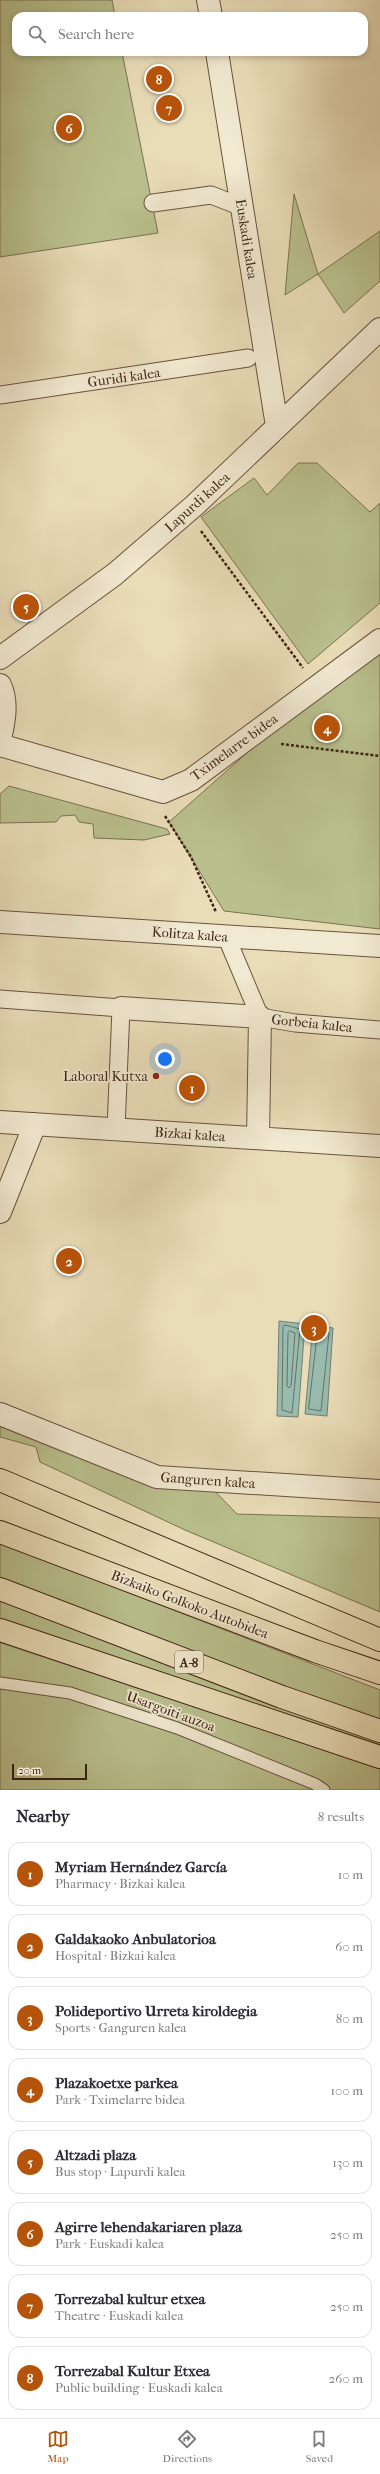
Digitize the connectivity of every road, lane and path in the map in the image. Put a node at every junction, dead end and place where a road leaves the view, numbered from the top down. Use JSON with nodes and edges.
{"nodes":[{"id":1,"x":208,"y":0,"type":"edge"},
{"id":2,"x":210,"y":12,"type":"edge"},
{"id":3,"x":218,"y":56,"type":"edge"},
{"id":4,"x":152,"y":203,"type":"dead end"},
{"id":5,"x":242,"y":207,"type":"junction"},
{"id":6,"x":380,"y":329,"type":"edge"},
{"id":7,"x":248,"y":358,"type":"dead end"},
{"id":8,"x":0,"y":395,"type":"edge"},
{"id":9,"x":277,"y":426,"type":"junction"},
{"id":10,"x":206,"y":538,"type":"dead end"},
{"id":11,"x":380,"y":640,"type":"edge"},
{"id":12,"x":294,"y":655,"type":"dead end"},
{"id":13,"x":0,"y":658,"type":"edge"},
{"id":14,"x":0,"y":685,"type":"edge"},
{"id":15,"x":0,"y":739,"type":"edge"},
{"id":16,"x":244,"y":740,"type":"junction"},
{"id":17,"x":0,"y":746,"type":"edge"},
{"id":18,"x":380,"y":756,"type":"edge"},
{"id":19,"x":163,"y":792,"type":"junction"},
{"id":20,"x":0,"y":922,"type":"edge"},
{"id":21,"x":226,"y":936,"type":"junction"},
{"id":22,"x":380,"y":946,"type":"edge"},
{"id":23,"x":0,"y":999,"type":"edge"},
{"id":24,"x":121,"y":1008,"type":"junction"},
{"id":25,"x":260,"y":1017,"type":"junction"},
{"id":26,"x":380,"y":1030,"type":"edge"},
{"id":27,"x":0,"y":1122,"type":"edge"},
{"id":28,"x":35,"y":1124,"type":"junction"},
{"id":29,"x":116,"y":1129,"type":"junction"},
{"id":30,"x":258,"y":1138,"type":"junction"},
{"id":31,"x":380,"y":1146,"type":"edge"},
{"id":32,"x":0,"y":1212,"type":"edge"},
{"id":33,"x":0,"y":1414,"type":"edge"},
{"id":34,"x":0,"y":1480,"type":"edge"},
{"id":35,"x":380,"y":1491,"type":"edge"},
{"id":36,"x":0,"y":1532,"type":"edge"},
{"id":37,"x":0,"y":1589,"type":"edge"},
{"id":38,"x":0,"y":1630,"type":"edge"},
{"id":39,"x":380,"y":1640,"type":"edge"},
{"id":40,"x":380,"y":1673,"type":"edge"},
{"id":41,"x":0,"y":1683,"type":"edge"},
{"id":42,"x":380,"y":1731,"type":"edge"},
{"id":43,"x":380,"y":1757,"type":"edge"},
{"id":44,"x":324,"y":1790,"type":"edge"}],
"edges":[{"from":1,"to":2,"type":"street"},
{"from":3,"to":5,"type":"street","name":"Euskadi kalea"},
{"from":4,"to":5,"type":"street"},
{"from":5,"to":9,"type":"street","name":"Euskadi kalea"},
{"from":6,"to":9,"type":"street","name":"Lapurdi kalea"},
{"from":7,"to":8,"type":"street","name":"Guridi kalea"},
{"from":9,"to":13,"type":"street","name":"Lapurdi kalea"},
{"from":10,"to":12,"type":"path"},
{"from":11,"to":16,"type":"street","name":"Tximelarre bidea"},
{"from":14,"to":15,"type":"street"},
{"from":16,"to":18,"type":"path"},
{"from":16,"to":19,"type":"street","name":"Tximelarre bidea"},
{"from":17,"to":19,"type":"street"},
{"from":19,"to":21,"type":"path"},
{"from":20,"to":21,"type":"street","name":"Kolitza kalea"},
{"from":21,"to":22,"type":"street","name":"Kolitza kalea"},
{"from":21,"to":25,"type":"street","name":"Gorbeia kalea"},
{"from":23,"to":24,"type":"street"},
{"from":24,"to":25,"type":"street"},
{"from":24,"to":29,"type":"street"},
{"from":25,"to":26,"type":"street","name":"Gorbeia kalea"},
{"from":25,"to":30,"type":"street"},
{"from":27,"to":28,"type":"street","name":"Bizkai kalea"},
{"from":28,"to":29,"type":"street","name":"Bizkai kalea"},
{"from":28,"to":32,"type":"street"},
{"from":29,"to":30,"type":"street","name":"Bizkai kalea"},
{"from":30,"to":31,"type":"street","name":"Bizkai kalea"},
{"from":33,"to":35,"type":"street","name":"Ganguren kalea"},
{"from":34,"to":39,"type":"highway"},
{"from":36,"to":40,"type":"highway","name":"Bizkaiko Golkoko Autobidea"},
{"from":37,"to":42,"type":"highway","number":"A-8"},
{"from":38,"to":43,"type":"highway"},
{"from":41,"to":44,"type":"lane","name":"Usargoiti auzoa"}]}
